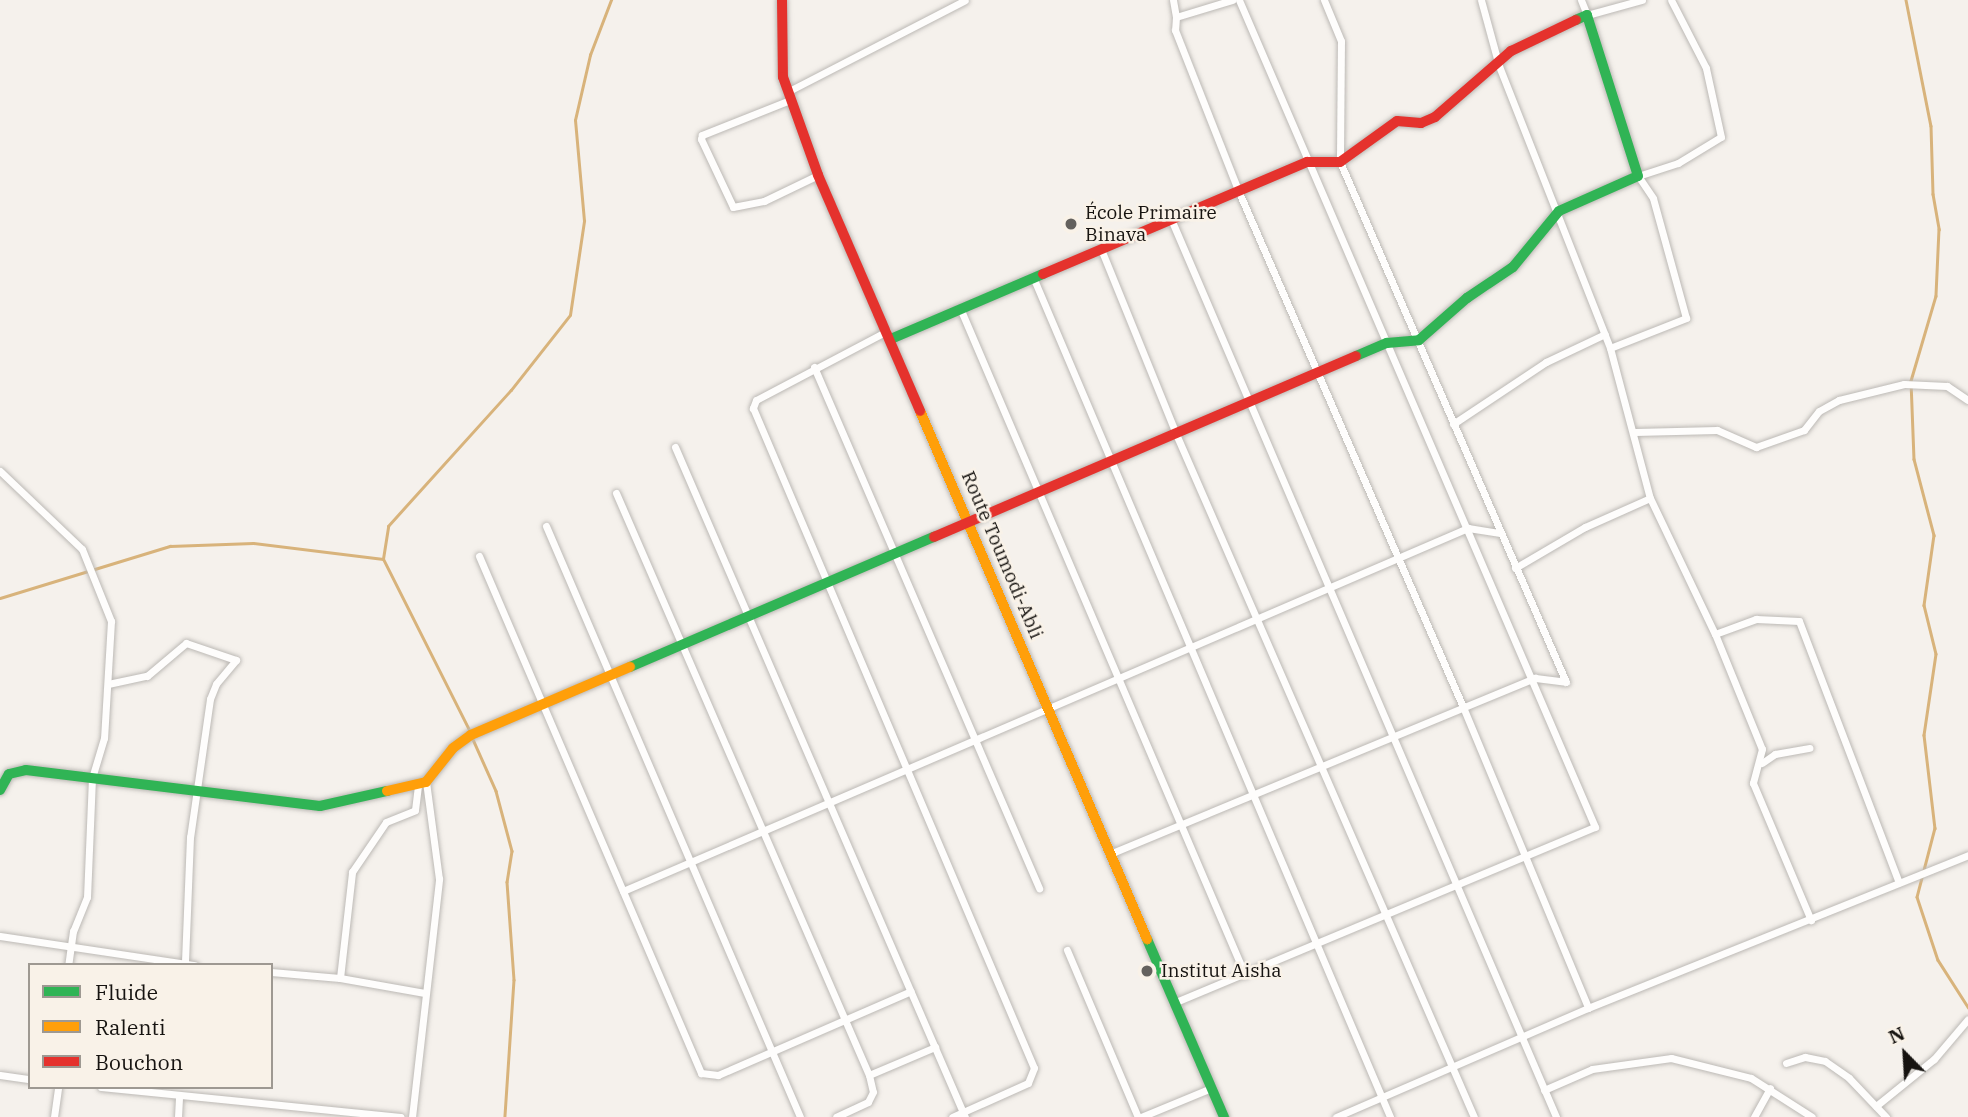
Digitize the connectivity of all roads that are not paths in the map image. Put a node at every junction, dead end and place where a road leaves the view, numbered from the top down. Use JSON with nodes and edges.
{"nodes":[{"id":1,"x":782,"y":0,"type":"edge"},
{"id":2,"x":965,"y":0,"type":"edge"},
{"id":3,"x":1232,"y":0,"type":"edge"},
{"id":4,"x":1239,"y":0,"type":"edge"},
{"id":5,"x":1324,"y":0,"type":"edge"},
{"id":6,"x":1482,"y":0,"type":"edge"},
{"id":7,"x":1581,"y":0,"type":"edge"},
{"id":8,"x":1642,"y":0,"type":"edge"},
{"id":9,"x":1671,"y":0,"type":"edge"},
{"id":10,"x":1173,"y":1,"type":"edge"},
{"id":11,"x":1587,"y":15,"type":"junction"},
{"id":12,"x":1176,"y":17,"type":"junction"},
{"id":13,"x":1499,"y":66,"type":"junction"},
{"id":14,"x":789,"y":96,"type":"junction"},
{"id":15,"x":1307,"y":162,"type":"junction"},
{"id":16,"x":1340,"y":162,"type":"junction"},
{"id":17,"x":818,"y":175,"type":"junction"},
{"id":18,"x":1638,"y":176,"type":"junction"},
{"id":19,"x":1238,"y":190,"type":"junction"},
{"id":20,"x":1559,"y":211,"type":"junction"},
{"id":21,"x":1171,"y":219,"type":"junction"},
{"id":22,"x":1101,"y":249,"type":"junction"},
{"id":23,"x":1033,"y":277,"type":"junction"},
{"id":24,"x":960,"y":308,"type":"junction"},
{"id":25,"x":1605,"y":334,"type":"junction"},
{"id":26,"x":889,"y":335,"type":"junction"},
{"id":27,"x":1419,"y":340,"type":"junction"},
{"id":28,"x":1387,"y":343,"type":"junction"},
{"id":29,"x":1609,"y":348,"type":"junction"},
{"id":30,"x":814,"y":367,"type":"junction"},
{"id":31,"x":1317,"y":373,"type":"junction"},
{"id":32,"x":1968,"y":400,"type":"edge"},
{"id":33,"x":1249,"y":403,"type":"junction"},
{"id":34,"x":1453,"y":424,"type":"junction"},
{"id":35,"x":1635,"y":432,"type":"junction"},
{"id":36,"x":1176,"y":433,"type":"junction"},
{"id":37,"x":675,"y":447,"type":"dead end"},
{"id":38,"x":1109,"y":462,"type":"junction"},
{"id":39,"x":0,"y":471,"type":"edge"},
{"id":40,"x":1039,"y":492,"type":"junction"},
{"id":41,"x":616,"y":493,"type":"dead end"},
{"id":42,"x":1650,"y":498,"type":"junction"},
{"id":43,"x":968,"y":522,"type":"junction"},
{"id":44,"x":546,"y":526,"type":"dead end"},
{"id":45,"x":1468,"y":528,"type":"junction"},
{"id":46,"x":1499,"y":533,"type":"junction"},
{"id":47,"x":895,"y":554,"type":"junction"},
{"id":48,"x":479,"y":556,"type":"dead end"},
{"id":49,"x":1398,"y":558,"type":"junction"},
{"id":50,"x":1515,"y":568,"type":"junction"},
{"id":51,"x":827,"y":584,"type":"junction"},
{"id":52,"x":1327,"y":588,"type":"junction"},
{"id":53,"x":1257,"y":617,"type":"junction"},
{"id":54,"x":749,"y":618,"type":"junction"},
{"id":55,"x":1715,"y":634,"type":"junction"},
{"id":56,"x":684,"y":646,"type":"junction"},
{"id":57,"x":1188,"y":646,"type":"junction"},
{"id":58,"x":1118,"y":676,"type":"junction"},
{"id":59,"x":612,"y":678,"type":"junction"},
{"id":60,"x":1535,"y":678,"type":"junction"},
{"id":61,"x":108,"y":684,"type":"junction"},
{"id":62,"x":544,"y":706,"type":"junction"},
{"id":63,"x":1048,"y":706,"type":"junction"},
{"id":64,"x":1463,"y":707,"type":"junction"},
{"id":65,"x":974,"y":738,"type":"junction"},
{"id":66,"x":1391,"y":738,"type":"junction"},
{"id":67,"x":1809,"y":748,"type":"dead end"},
{"id":68,"x":1761,"y":764,"type":"junction"},
{"id":69,"x":1322,"y":765,"type":"junction"},
{"id":70,"x":905,"y":768,"type":"junction"},
{"id":71,"x":92,"y":778,"type":"junction"},
{"id":72,"x":422,"y":783,"type":"junction"},
{"id":73,"x":0,"y":790,"type":"edge"},
{"id":74,"x":199,"y":790,"type":"junction"},
{"id":75,"x":1251,"y":796,"type":"junction"},
{"id":76,"x":828,"y":801,"type":"junction"},
{"id":77,"x":1182,"y":824,"type":"junction"},
{"id":78,"x":763,"y":829,"type":"junction"},
{"id":79,"x":1112,"y":853,"type":"junction"},
{"id":80,"x":1968,"y":856,"type":"edge"},
{"id":81,"x":1524,"y":857,"type":"junction"},
{"id":82,"x":692,"y":860,"type":"junction"},
{"id":83,"x":1899,"y":883,"type":"junction"},
{"id":84,"x":1039,"y":888,"type":"dead end"},
{"id":85,"x":1457,"y":888,"type":"junction"},
{"id":86,"x":623,"y":891,"type":"junction"},
{"id":87,"x":1388,"y":917,"type":"junction"},
{"id":88,"x":1811,"y":920,"type":"junction"},
{"id":89,"x":0,"y":936,"type":"edge"},
{"id":90,"x":1317,"y":945,"type":"junction"},
{"id":91,"x":70,"y":947,"type":"junction"},
{"id":92,"x":1068,"y":950,"type":"dead end"},
{"id":93,"x":68,"y":963,"type":"edge"},
{"id":94,"x":186,"y":963,"type":"edge"},
{"id":95,"x":273,"y":972,"type":"edge"},
{"id":96,"x":1245,"y":975,"type":"junction"},
{"id":97,"x":340,"y":978,"type":"junction"},
{"id":98,"x":911,"y":991,"type":"junction"},
{"id":99,"x":425,"y":993,"type":"junction"},
{"id":100,"x":1176,"y":1002,"type":"junction"},
{"id":101,"x":1588,"y":1007,"type":"junction"},
{"id":102,"x":1968,"y":1019,"type":"edge"},
{"id":103,"x":845,"y":1020,"type":"junction"},
{"id":104,"x":1522,"y":1038,"type":"junction"},
{"id":105,"x":935,"y":1047,"type":"junction"},
{"id":106,"x":774,"y":1052,"type":"junction"},
{"id":107,"x":1786,"y":1063,"type":"dead end"},
{"id":108,"x":1453,"y":1067,"type":"junction"},
{"id":109,"x":0,"y":1075,"type":"edge"},
{"id":110,"x":869,"y":1076,"type":"junction"},
{"id":111,"x":28,"y":1079,"type":"edge"},
{"id":112,"x":1211,"y":1088,"type":"junction"},
{"id":113,"x":1770,"y":1088,"type":"junction"},
{"id":114,"x":58,"y":1089,"type":"edge"},
{"id":115,"x":123,"y":1089,"type":"edge"},
{"id":116,"x":1544,"y":1090,"type":"junction"},
{"id":117,"x":179,"y":1094,"type":"junction"},
{"id":118,"x":1381,"y":1097,"type":"junction"},
{"id":119,"x":1876,"y":1106,"type":"junction"},
{"id":120,"x":964,"y":1115,"type":"edge"},
{"id":121,"x":54,"y":1117,"type":"edge"},
{"id":122,"x":178,"y":1117,"type":"edge"},
{"id":123,"x":400,"y":1117,"type":"edge"},
{"id":124,"x":412,"y":1117,"type":"edge"},
{"id":125,"x":800,"y":1117,"type":"edge"},
{"id":126,"x":836,"y":1117,"type":"edge"},
{"id":127,"x":952,"y":1117,"type":"edge"},
{"id":128,"x":1140,"y":1117,"type":"edge"},
{"id":129,"x":1224,"y":1117,"type":"edge"},
{"id":130,"x":1336,"y":1117,"type":"edge"},
{"id":131,"x":1390,"y":1117,"type":"edge"},
{"id":132,"x":1474,"y":1117,"type":"edge"},
{"id":133,"x":1556,"y":1117,"type":"edge"},
{"id":134,"x":1754,"y":1117,"type":"edge"},
{"id":135,"x":1812,"y":1117,"type":"edge"},
{"id":136,"x":1885,"y":1117,"type":"edge"}],
"edges":[{"from":1,"to":14,"type":"street","name":"Route Toumodi-Abli"},
{"from":2,"to":14,"type":"street"},
{"from":3,"to":12,"type":"street"},
{"from":4,"to":15,"type":"street"},
{"from":5,"to":16,"type":"street"},
{"from":6,"to":13,"type":"street"},
{"from":7,"to":11,"type":"street"},
{"from":8,"to":11,"type":"street"},
{"from":9,"to":18,"type":"street"},
{"from":10,"to":12,"type":"street"},
{"from":11,"to":13,"type":"street"},
{"from":11,"to":18,"type":"street"},
{"from":12,"to":19,"type":"street"},
{"from":13,"to":16,"type":"street"},
{"from":13,"to":20,"type":"street"},
{"from":14,"to":17,"type":"street","name":"Route Toumodi-Abli"},
{"from":14,"to":17,"type":"street"},
{"from":15,"to":16,"type":"street"},
{"from":15,"to":19,"type":"street"},
{"from":15,"to":28,"type":"street"},
{"from":16,"to":27,"type":"street"},
{"from":17,"to":26,"type":"street","name":"Route Toumodi-Abli"},
{"from":18,"to":20,"type":"street"},
{"from":18,"to":29,"type":"street"},
{"from":19,"to":21,"type":"street"},
{"from":19,"to":31,"type":"street"},
{"from":20,"to":25,"type":"street"},
{"from":20,"to":27,"type":"street"},
{"from":21,"to":22,"type":"street"},
{"from":21,"to":33,"type":"street"},
{"from":22,"to":23,"type":"street"},
{"from":22,"to":36,"type":"street"},
{"from":23,"to":24,"type":"street"},
{"from":23,"to":38,"type":"street"},
{"from":24,"to":26,"type":"street"},
{"from":24,"to":40,"type":"street"},
{"from":25,"to":29,"type":"street"},
{"from":25,"to":34,"type":"street"},
{"from":26,"to":30,"type":"street"},
{"from":26,"to":43,"type":"street","name":"Route Toumodi-Abli"},
{"from":27,"to":28,"type":"street"},
{"from":27,"to":34,"type":"street"},
{"from":28,"to":31,"type":"street"},
{"from":28,"to":45,"type":"street"},
{"from":29,"to":35,"type":"street"},
{"from":30,"to":47,"type":"street"},
{"from":30,"to":51,"type":"street"},
{"from":31,"to":33,"type":"street"},
{"from":31,"to":49,"type":"street"},
{"from":32,"to":35,"type":"street"},
{"from":33,"to":36,"type":"street"},
{"from":33,"to":52,"type":"street"},
{"from":34,"to":46,"type":"street"},
{"from":35,"to":42,"type":"street"},
{"from":36,"to":38,"type":"street"},
{"from":36,"to":53,"type":"street"},
{"from":37,"to":54,"type":"street"},
{"from":38,"to":40,"type":"street"},
{"from":38,"to":57,"type":"street"},
{"from":39,"to":61,"type":"street"},
{"from":40,"to":43,"type":"street"},
{"from":40,"to":58,"type":"street"},
{"from":41,"to":56,"type":"street"},
{"from":42,"to":50,"type":"street"},
{"from":42,"to":55,"type":"street"},
{"from":43,"to":47,"type":"street"},
{"from":43,"to":63,"type":"street","name":"Route Toumodi-Abli"},
{"from":44,"to":59,"type":"street"},
{"from":45,"to":46,"type":"street"},
{"from":45,"to":49,"type":"street"},
{"from":45,"to":60,"type":"street"},
{"from":46,"to":50,"type":"street"},
{"from":47,"to":51,"type":"street"},
{"from":47,"to":65,"type":"street"},
{"from":48,"to":62,"type":"street"},
{"from":49,"to":52,"type":"street"},
{"from":49,"to":64,"type":"street"},
{"from":50,"to":60,"type":"street"},
{"from":51,"to":54,"type":"street"},
{"from":51,"to":70,"type":"street"},
{"from":52,"to":53,"type":"street"},
{"from":52,"to":66,"type":"street"},
{"from":53,"to":57,"type":"street"},
{"from":53,"to":69,"type":"street"},
{"from":54,"to":56,"type":"street"},
{"from":54,"to":76,"type":"street"},
{"from":55,"to":68,"type":"street"},
{"from":55,"to":83,"type":"street"},
{"from":56,"to":59,"type":"street"},
{"from":56,"to":78,"type":"street"},
{"from":57,"to":58,"type":"street"},
{"from":57,"to":75,"type":"street"},
{"from":58,"to":63,"type":"street"},
{"from":58,"to":77,"type":"street"},
{"from":59,"to":62,"type":"street"},
{"from":59,"to":82,"type":"street"},
{"from":60,"to":64,"type":"street"},
{"from":60,"to":81,"type":"street"},
{"from":61,"to":71,"type":"street"},
{"from":61,"to":74,"type":"street"},
{"from":62,"to":72,"type":"street"},
{"from":62,"to":86,"type":"street"},
{"from":63,"to":65,"type":"street"},
{"from":63,"to":79,"type":"street","name":"Route Toumodi-Abli"},
{"from":64,"to":66,"type":"street"},
{"from":64,"to":81,"type":"street"},
{"from":65,"to":70,"type":"street"},
{"from":65,"to":84,"type":"street"},
{"from":66,"to":69,"type":"street"},
{"from":66,"to":85,"type":"street"},
{"from":67,"to":68,"type":"street"},
{"from":68,"to":88,"type":"street"},
{"from":69,"to":75,"type":"street"},
{"from":69,"to":87,"type":"street"},
{"from":70,"to":76,"type":"street"},
{"from":70,"to":120,"type":"street"},
{"from":71,"to":73,"type":"street"},
{"from":71,"to":74,"type":"street"},
{"from":71,"to":91,"type":"street"},
{"from":72,"to":74,"type":"street"},
{"from":72,"to":97,"type":"street"},
{"from":72,"to":99,"type":"street"},
{"from":74,"to":94,"type":"street"},
{"from":75,"to":77,"type":"street"},
{"from":75,"to":90,"type":"street"},
{"from":76,"to":78,"type":"street"},
{"from":76,"to":98,"type":"street"},
{"from":77,"to":79,"type":"street"},
{"from":77,"to":96,"type":"street"},
{"from":78,"to":82,"type":"street"},
{"from":78,"to":103,"type":"street"},
{"from":79,"to":100,"type":"street","name":"Route Toumodi-Abli"},
{"from":80,"to":83,"type":"street"},
{"from":81,"to":85,"type":"street"},
{"from":81,"to":101,"type":"street"},
{"from":82,"to":86,"type":"street"},
{"from":82,"to":106,"type":"street"},
{"from":83,"to":88,"type":"street"},
{"from":85,"to":87,"type":"street"},
{"from":85,"to":104,"type":"street"},
{"from":86,"to":106,"type":"street"},
{"from":87,"to":90,"type":"street"},
{"from":87,"to":108,"type":"street"},
{"from":88,"to":101,"type":"street"},
{"from":89,"to":91,"type":"street"},
{"from":90,"to":96,"type":"street"},
{"from":90,"to":118,"type":"street"},
{"from":91,"to":93,"type":"street"},
{"from":91,"to":94,"type":"street"},
{"from":92,"to":128,"type":"street"},
{"from":95,"to":97,"type":"street"},
{"from":96,"to":100,"type":"street"},
{"from":97,"to":99,"type":"street"},
{"from":98,"to":103,"type":"street"},
{"from":98,"to":105,"type":"street"},
{"from":99,"to":124,"type":"street"},
{"from":100,"to":112,"type":"street","name":"Route Toumodi-Abli"},
{"from":101,"to":104,"type":"street"},
{"from":102,"to":119,"type":"street"},
{"from":103,"to":106,"type":"street"},
{"from":103,"to":110,"type":"street"},
{"from":104,"to":108,"type":"street"},
{"from":104,"to":116,"type":"street"},
{"from":105,"to":110,"type":"street"},
{"from":105,"to":120,"type":"street"},
{"from":106,"to":125,"type":"street"},
{"from":107,"to":119,"type":"street"},
{"from":108,"to":118,"type":"street"},
{"from":108,"to":132,"type":"street"},
{"from":109,"to":111,"type":"street"},
{"from":110,"to":126,"type":"street"},
{"from":112,"to":128,"type":"street"},
{"from":112,"to":129,"type":"street","name":"Route Toumodi-Abli"},
{"from":113,"to":116,"type":"street"},
{"from":113,"to":134,"type":"street"},
{"from":113,"to":135,"type":"street"},
{"from":114,"to":121,"type":"street"},
{"from":115,"to":117,"type":"street"},
{"from":116,"to":133,"type":"street"},
{"from":117,"to":122,"type":"street"},
{"from":117,"to":123,"type":"street"},
{"from":118,"to":130,"type":"street"},
{"from":118,"to":131,"type":"street"},
{"from":119,"to":136,"type":"street"},
{"from":120,"to":127,"type":"street"}]}
